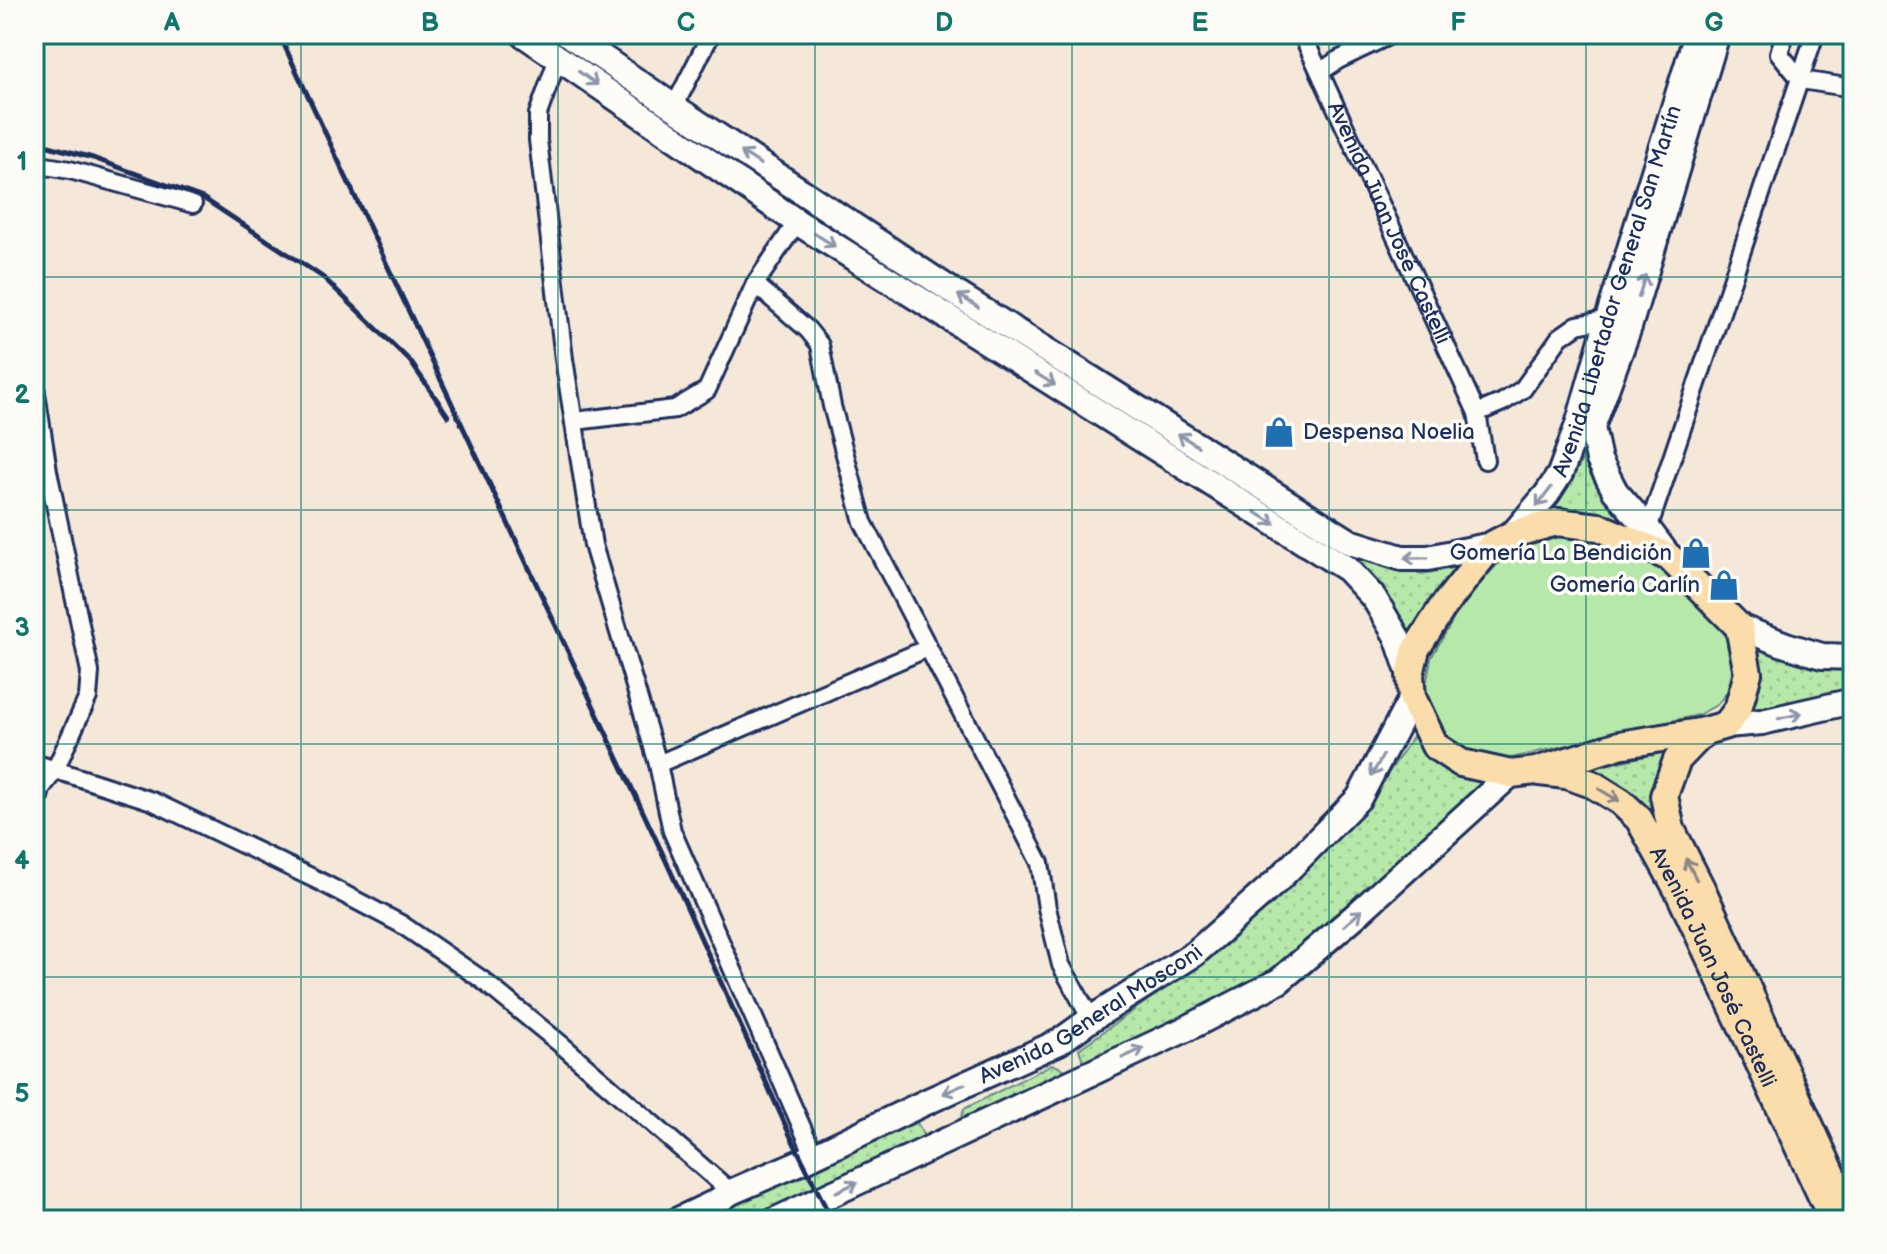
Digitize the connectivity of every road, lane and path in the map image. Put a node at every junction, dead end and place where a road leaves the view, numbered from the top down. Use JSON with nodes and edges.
{"nodes":[{"id":1,"x":523,"y":34,"type":"edge"},
{"id":2,"x":568,"y":34,"type":"edge"},
{"id":3,"x":711,"y":34,"type":"edge"},
{"id":4,"x":1302,"y":34,"type":"edge"},
{"id":5,"x":1392,"y":34,"type":"edge"},
{"id":6,"x":1697,"y":34,"type":"edge"},
{"id":7,"x":1717,"y":34,"type":"edge"},
{"id":8,"x":1785,"y":34,"type":"edge"},
{"id":9,"x":1815,"y":34,"type":"edge"},
{"id":10,"x":558,"y":58,"type":"junction"},
{"id":11,"x":1320,"y":72,"type":"junction"},
{"id":12,"x":1801,"y":80,"type":"junction"},
{"id":13,"x":1853,"y":88,"type":"edge"},
{"id":14,"x":674,"y":107,"type":"junction"},
{"id":15,"x":34,"y":164,"type":"edge"},
{"id":16,"x":193,"y":204,"type":"dead end"},
{"id":17,"x":797,"y":222,"type":"junction"},
{"id":18,"x":755,"y":284,"type":"junction"},
{"id":19,"x":1618,"y":323,"type":"junction"},
{"id":20,"x":34,"y":380,"type":"edge"},
{"id":21,"x":1477,"y":413,"type":"junction"},
{"id":22,"x":575,"y":421,"type":"junction"},
{"id":23,"x":1485,"y":460,"type":"dead end"},
{"id":24,"x":1648,"y":529,"type":"junction"},
{"id":25,"x":1502,"y":539,"type":"junction"},
{"id":26,"x":1669,"y":557,"type":"junction"},
{"id":27,"x":1739,"y":627,"type":"junction"},
{"id":28,"x":928,"y":648,"type":"junction"},
{"id":29,"x":1853,"y":657,"type":"edge"},
{"id":30,"x":1411,"y":686,"type":"junction"},
{"id":31,"x":1853,"y":701,"type":"edge"},
{"id":32,"x":1715,"y":728,"type":"junction"},
{"id":33,"x":34,"y":763,"type":"edge"},
{"id":34,"x":658,"y":764,"type":"junction"},
{"id":35,"x":55,"y":770,"type":"junction"},
{"id":36,"x":1523,"y":773,"type":"junction"},
{"id":37,"x":38,"y":788,"type":"edge"},
{"id":38,"x":34,"y":817,"type":"edge"},
{"id":39,"x":1091,"y":1019,"type":"junction"},
{"id":40,"x":1059,"y":1042,"type":"junction"},
{"id":41,"x":1080,"y":1078,"type":"junction"},
{"id":42,"x":924,"y":1103,"type":"junction"},
{"id":43,"x":941,"y":1144,"type":"junction"},
{"id":44,"x":814,"y":1155,"type":"junction"},
{"id":45,"x":731,"y":1192,"type":"junction"},
{"id":46,"x":678,"y":1220,"type":"edge"},
{"id":47,"x":776,"y":1220,"type":"edge"},
{"id":48,"x":1833,"y":1220,"type":"edge"},
{"id":49,"x":1853,"y":1220,"type":"edge"}],
"edges":[{"from":1,"to":10,"type":"main road"},
{"from":2,"to":14,"type":"main road"},
{"from":3,"to":14,"type":"street"},
{"from":4,"to":11,"type":"street","name":"Avenida Juan José Castelli"},
{"from":5,"to":11,"type":"street"},
{"from":6,"to":19,"type":"main road","name":"Avenida Libertador General San Martín"},
{"from":19,"to":7,"type":"main road","name":"Avenida Libertador General San Martín","one_way":true},
{"from":8,"to":12,"type":"street"},
{"from":9,"to":12,"type":"street"},
{"from":10,"to":17,"type":"main road","one_way":true},
{"from":10,"to":22,"type":"street"},
{"from":11,"to":21,"type":"street","name":"Avenida Juan José Castelli"},
{"from":12,"to":13,"type":"street"},
{"from":12,"to":24,"type":"street"},
{"from":25,"to":14,"type":"main road","one_way":true},
{"from":15,"to":16,"type":"street"},
{"from":17,"to":18,"type":"street"},
{"from":17,"to":30,"type":"main road","one_way":true},
{"from":18,"to":22,"type":"street"},
{"from":18,"to":28,"type":"street"},
{"from":19,"to":21,"type":"street"},
{"from":19,"to":24,"type":"main road","name":"Avenida Libertador General San Martín"},
{"from":19,"to":25,"type":"main road","name":"Avenida Libertador General San Martín","one_way":true},
{"from":20,"to":35,"type":"street"},
{"from":21,"to":23,"type":"street","name":"Avenida Juan José Castelli"},
{"from":22,"to":34,"type":"street"},
{"from":24,"to":26,"type":"main road","name":"Avenida Libertador General San Martín"},
{"from":25,"to":26,"type":"main road"},
{"from":25,"to":30,"type":"main road"},
{"from":26,"to":27,"type":"main road"},
{"from":27,"to":29,"type":"main road"},
{"from":27,"to":32,"type":"main road","name":"Avenida Juan José Castelli"},
{"from":28,"to":34,"type":"street"},
{"from":28,"to":39,"type":"street"},
{"from":30,"to":36,"type":"main road","name":"Avenida Juan José Castelli"},
{"from":30,"to":39,"type":"main road","name":"Avenida General Mosconi","one_way":true},
{"from":32,"to":31,"type":"main road","one_way":true},
{"from":32,"to":36,"type":"main road"},
{"from":49,"to":32,"type":"main road","name":"Avenida Juan José Castelli","one_way":true},
{"from":33,"to":35,"type":"street"},
{"from":34,"to":44,"type":"street"},
{"from":35,"to":37,"type":"street"},
{"from":35,"to":45,"type":"street"},
{"from":41,"to":36,"type":"main road","name":"Avenida General Mosconi","one_way":true},
{"from":36,"to":48,"type":"main road","name":"Avenida Juan José Castelli","one_way":true},
{"from":37,"to":38,"type":"street"},
{"from":39,"to":40,"type":"main road","name":"Avenida General Mosconi"},
{"from":40,"to":41,"type":"main road"},
{"from":40,"to":42,"type":"main road","name":"Avenida General Mosconi","one_way":true},
{"from":41,"to":43,"type":"main road","name":"Avenida General Mosconi"},
{"from":42,"to":43,"type":"main road"},
{"from":42,"to":44,"type":"main road","name":"Avenida General Mosconi"},
{"from":47,"to":43,"type":"main road","name":"Avenida General Mosconi","one_way":true},
{"from":44,"to":45,"type":"main road","name":"Avenida General Mosconi"},
{"from":45,"to":46,"type":"main road","name":"Avenida General Mosconi"}]}
